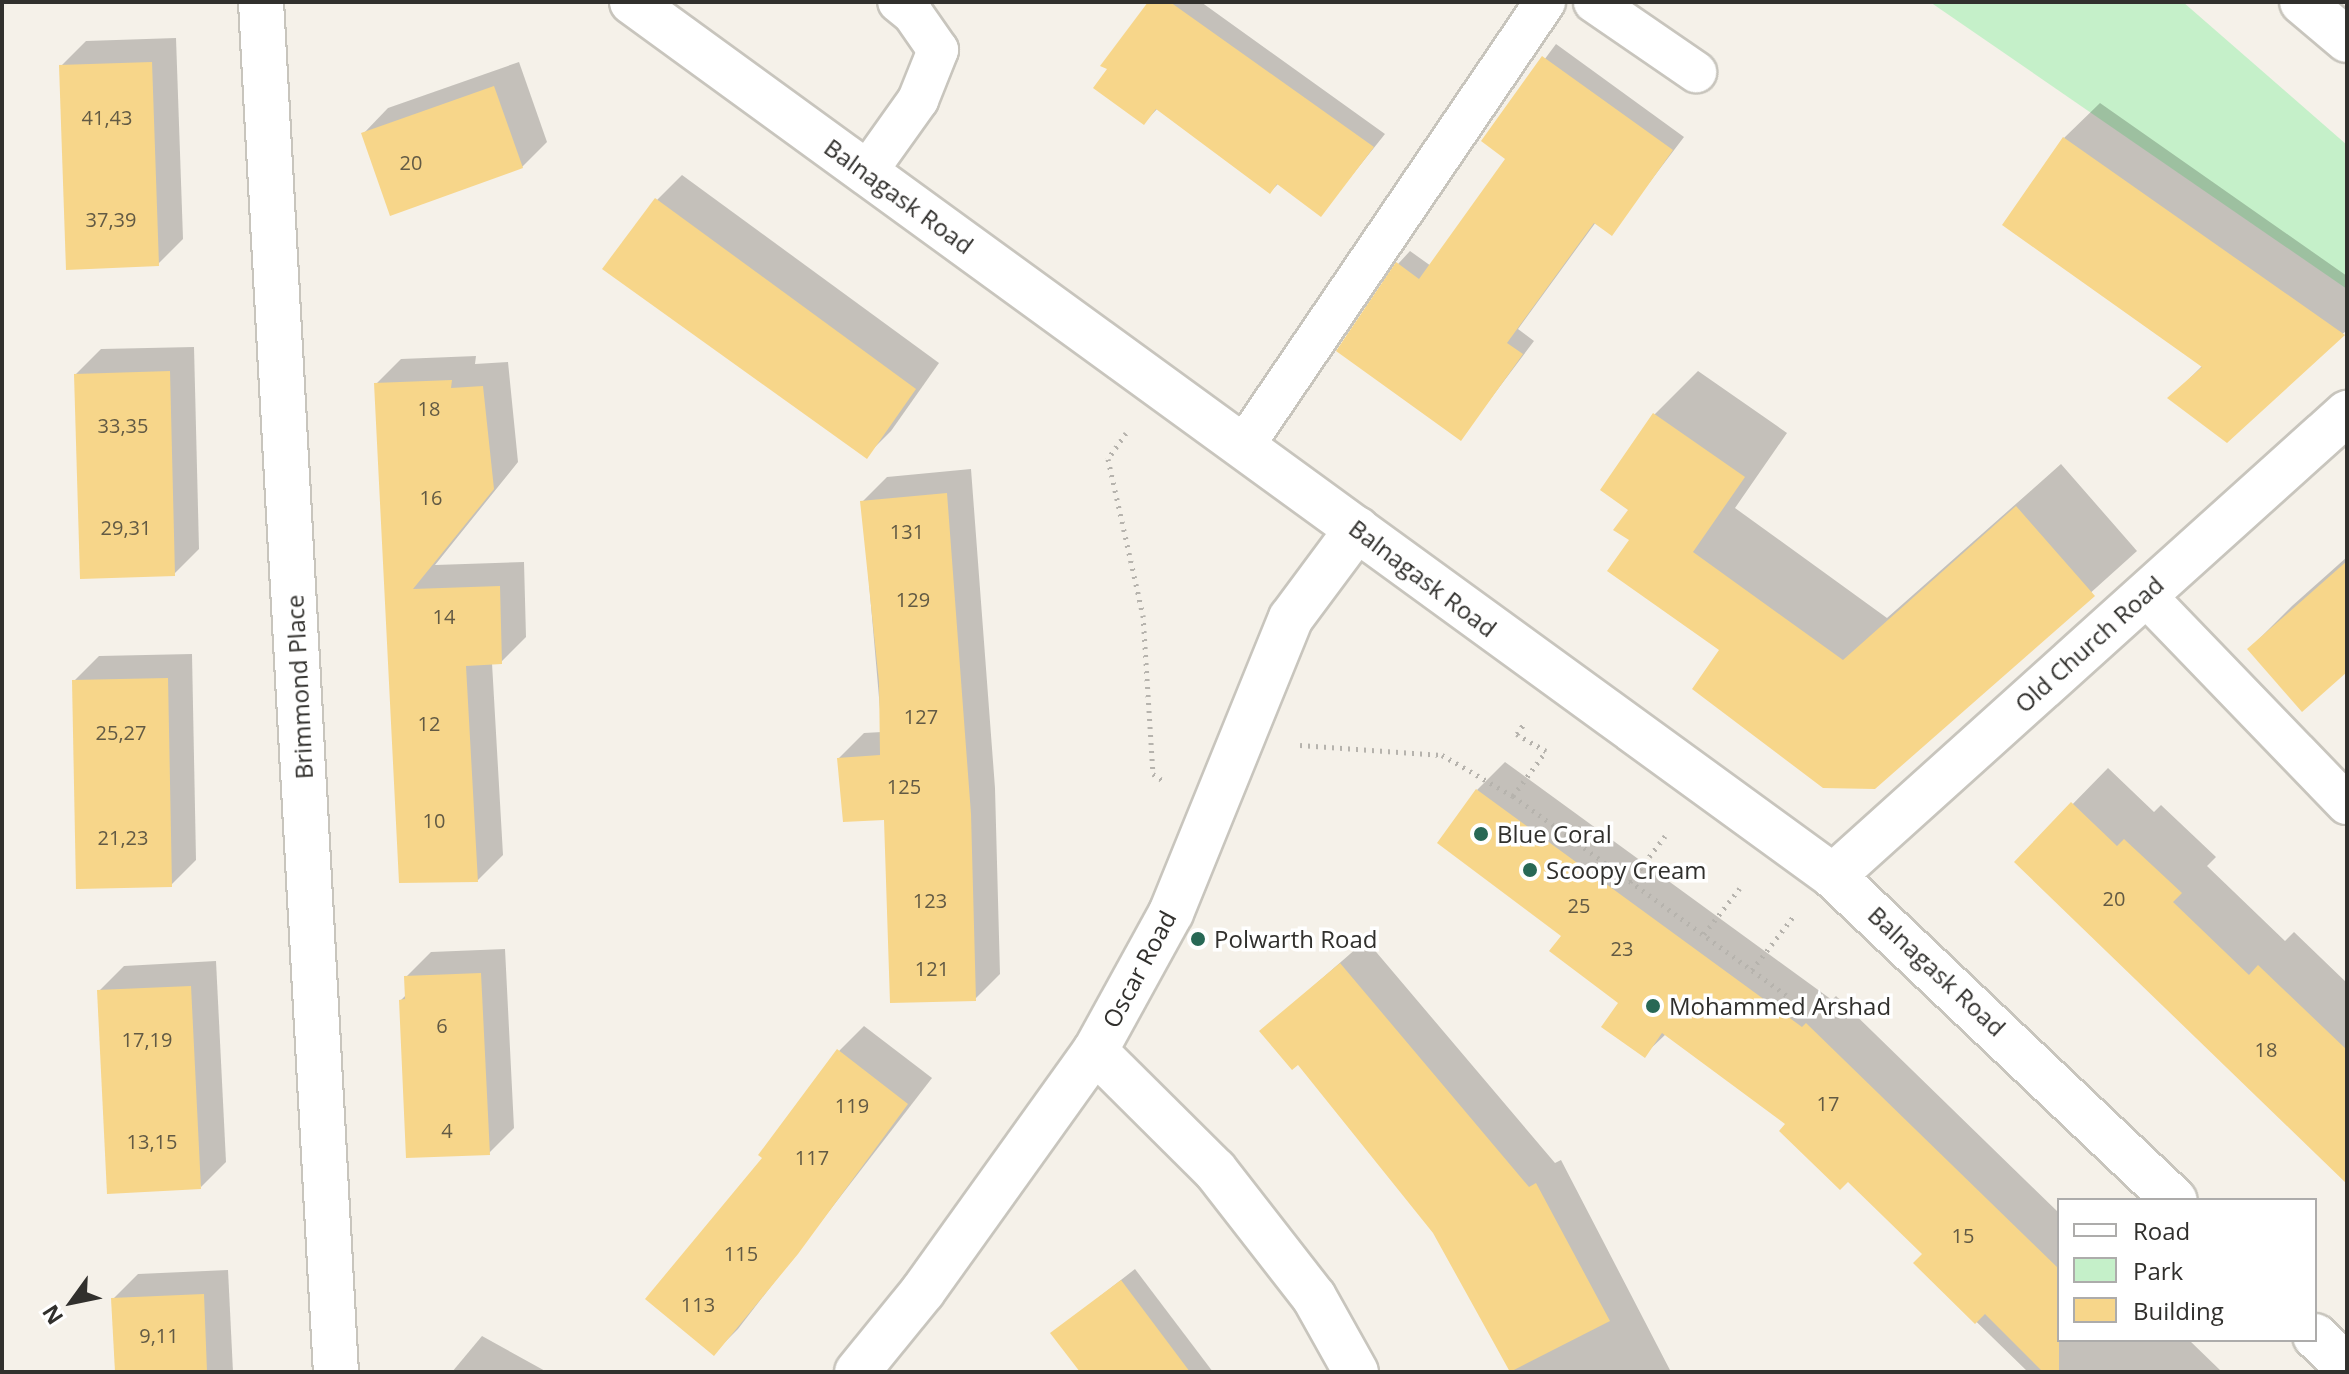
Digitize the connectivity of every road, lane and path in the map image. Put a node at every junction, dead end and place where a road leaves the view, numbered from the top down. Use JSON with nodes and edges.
{"nodes":[{"id":1,"x":261,"y":2,"type":"edge"},
{"id":2,"x":632,"y":2,"type":"edge"},
{"id":3,"x":898,"y":2,"type":"edge"},
{"id":4,"x":1545,"y":2,"type":"edge"},
{"id":5,"x":1594,"y":2,"type":"edge"},
{"id":6,"x":2302,"y":2,"type":"edge"},
{"id":7,"x":2347,"y":40,"type":"edge"},
{"id":8,"x":1696,"y":72,"type":"dead end"},
{"id":9,"x":866,"y":173,"type":"junction"},
{"id":10,"x":1160,"y":383,"type":"junction"},
{"id":11,"x":2347,"y":413,"type":"edge"},
{"id":12,"x":1245,"y":444,"type":"junction"},
{"id":13,"x":1357,"y":529,"type":"junction"},
{"id":14,"x":2144,"y":594,"type":"junction"},
{"id":15,"x":1249,"y":720,"type":"junction"},
{"id":16,"x":1546,"y":751,"type":"dead end"},
{"id":17,"x":1513,"y":796,"type":"junction"},
{"id":18,"x":2347,"y":804,"type":"edge"},
{"id":19,"x":1213,"y":811,"type":"junction"},
{"id":20,"x":1665,"y":836,"type":"dead end"},
{"id":21,"x":1833,"y":876,"type":"junction"},
{"id":22,"x":1630,"y":882,"type":"junction"},
{"id":23,"x":1740,"y":888,"type":"dead end"},
{"id":24,"x":1787,"y":922,"type":"dead end"},
{"id":25,"x":1704,"y":934,"type":"junction"},
{"id":26,"x":1752,"y":970,"type":"junction"},
{"id":27,"x":1790,"y":998,"type":"dead end"},
{"id":28,"x":1095,"y":1051,"type":"junction"},
{"id":29,"x":2173,"y":1198,"type":"edge"},
{"id":30,"x":2317,"y":1338,"type":"edge"},
{"id":31,"x":2347,"y":1367,"type":"edge"},
{"id":32,"x":336,"y":1372,"type":"edge"},
{"id":33,"x":857,"y":1372,"type":"edge"},
{"id":34,"x":1356,"y":1372,"type":"edge"}],
"edges":[{"from":1,"to":32,"type":"street","name":"Brimmond Place"},
{"from":2,"to":9,"type":"street","name":"Balnagask Road"},
{"from":3,"to":9,"type":"lane"},
{"from":4,"to":12,"type":"lane"},
{"from":5,"to":8,"type":"lane"},
{"from":6,"to":7,"type":"street"},
{"from":9,"to":10,"type":"street","name":"Balnagask Road"},
{"from":10,"to":12,"type":"street","name":"Balnagask Road"},
{"from":10,"to":19,"type":"path"},
{"from":11,"to":14,"type":"street","name":"Old Church Road"},
{"from":12,"to":13,"type":"street","name":"Balnagask Road"},
{"from":13,"to":15,"type":"street","name":"Oscar Road"},
{"from":13,"to":21,"type":"street","name":"Balnagask Road"},
{"from":14,"to":18,"type":"lane"},
{"from":14,"to":21,"type":"street","name":"Old Church Road"},
{"from":15,"to":17,"type":"path"},
{"from":15,"to":19,"type":"street","name":"Oscar Road"},
{"from":16,"to":17,"type":"path"},
{"from":17,"to":22,"type":"path"},
{"from":19,"to":28,"type":"street","name":"Oscar Road"},
{"from":20,"to":22,"type":"path"},
{"from":21,"to":29,"type":"street","name":"Balnagask Road"},
{"from":22,"to":25,"type":"path"},
{"from":23,"to":25,"type":"path"},
{"from":24,"to":26,"type":"path"},
{"from":25,"to":26,"type":"path"},
{"from":26,"to":27,"type":"path"},
{"from":28,"to":33,"type":"street","name":"Oscar Road"},
{"from":28,"to":34,"type":"street"},
{"from":30,"to":31,"type":"street"}]}
